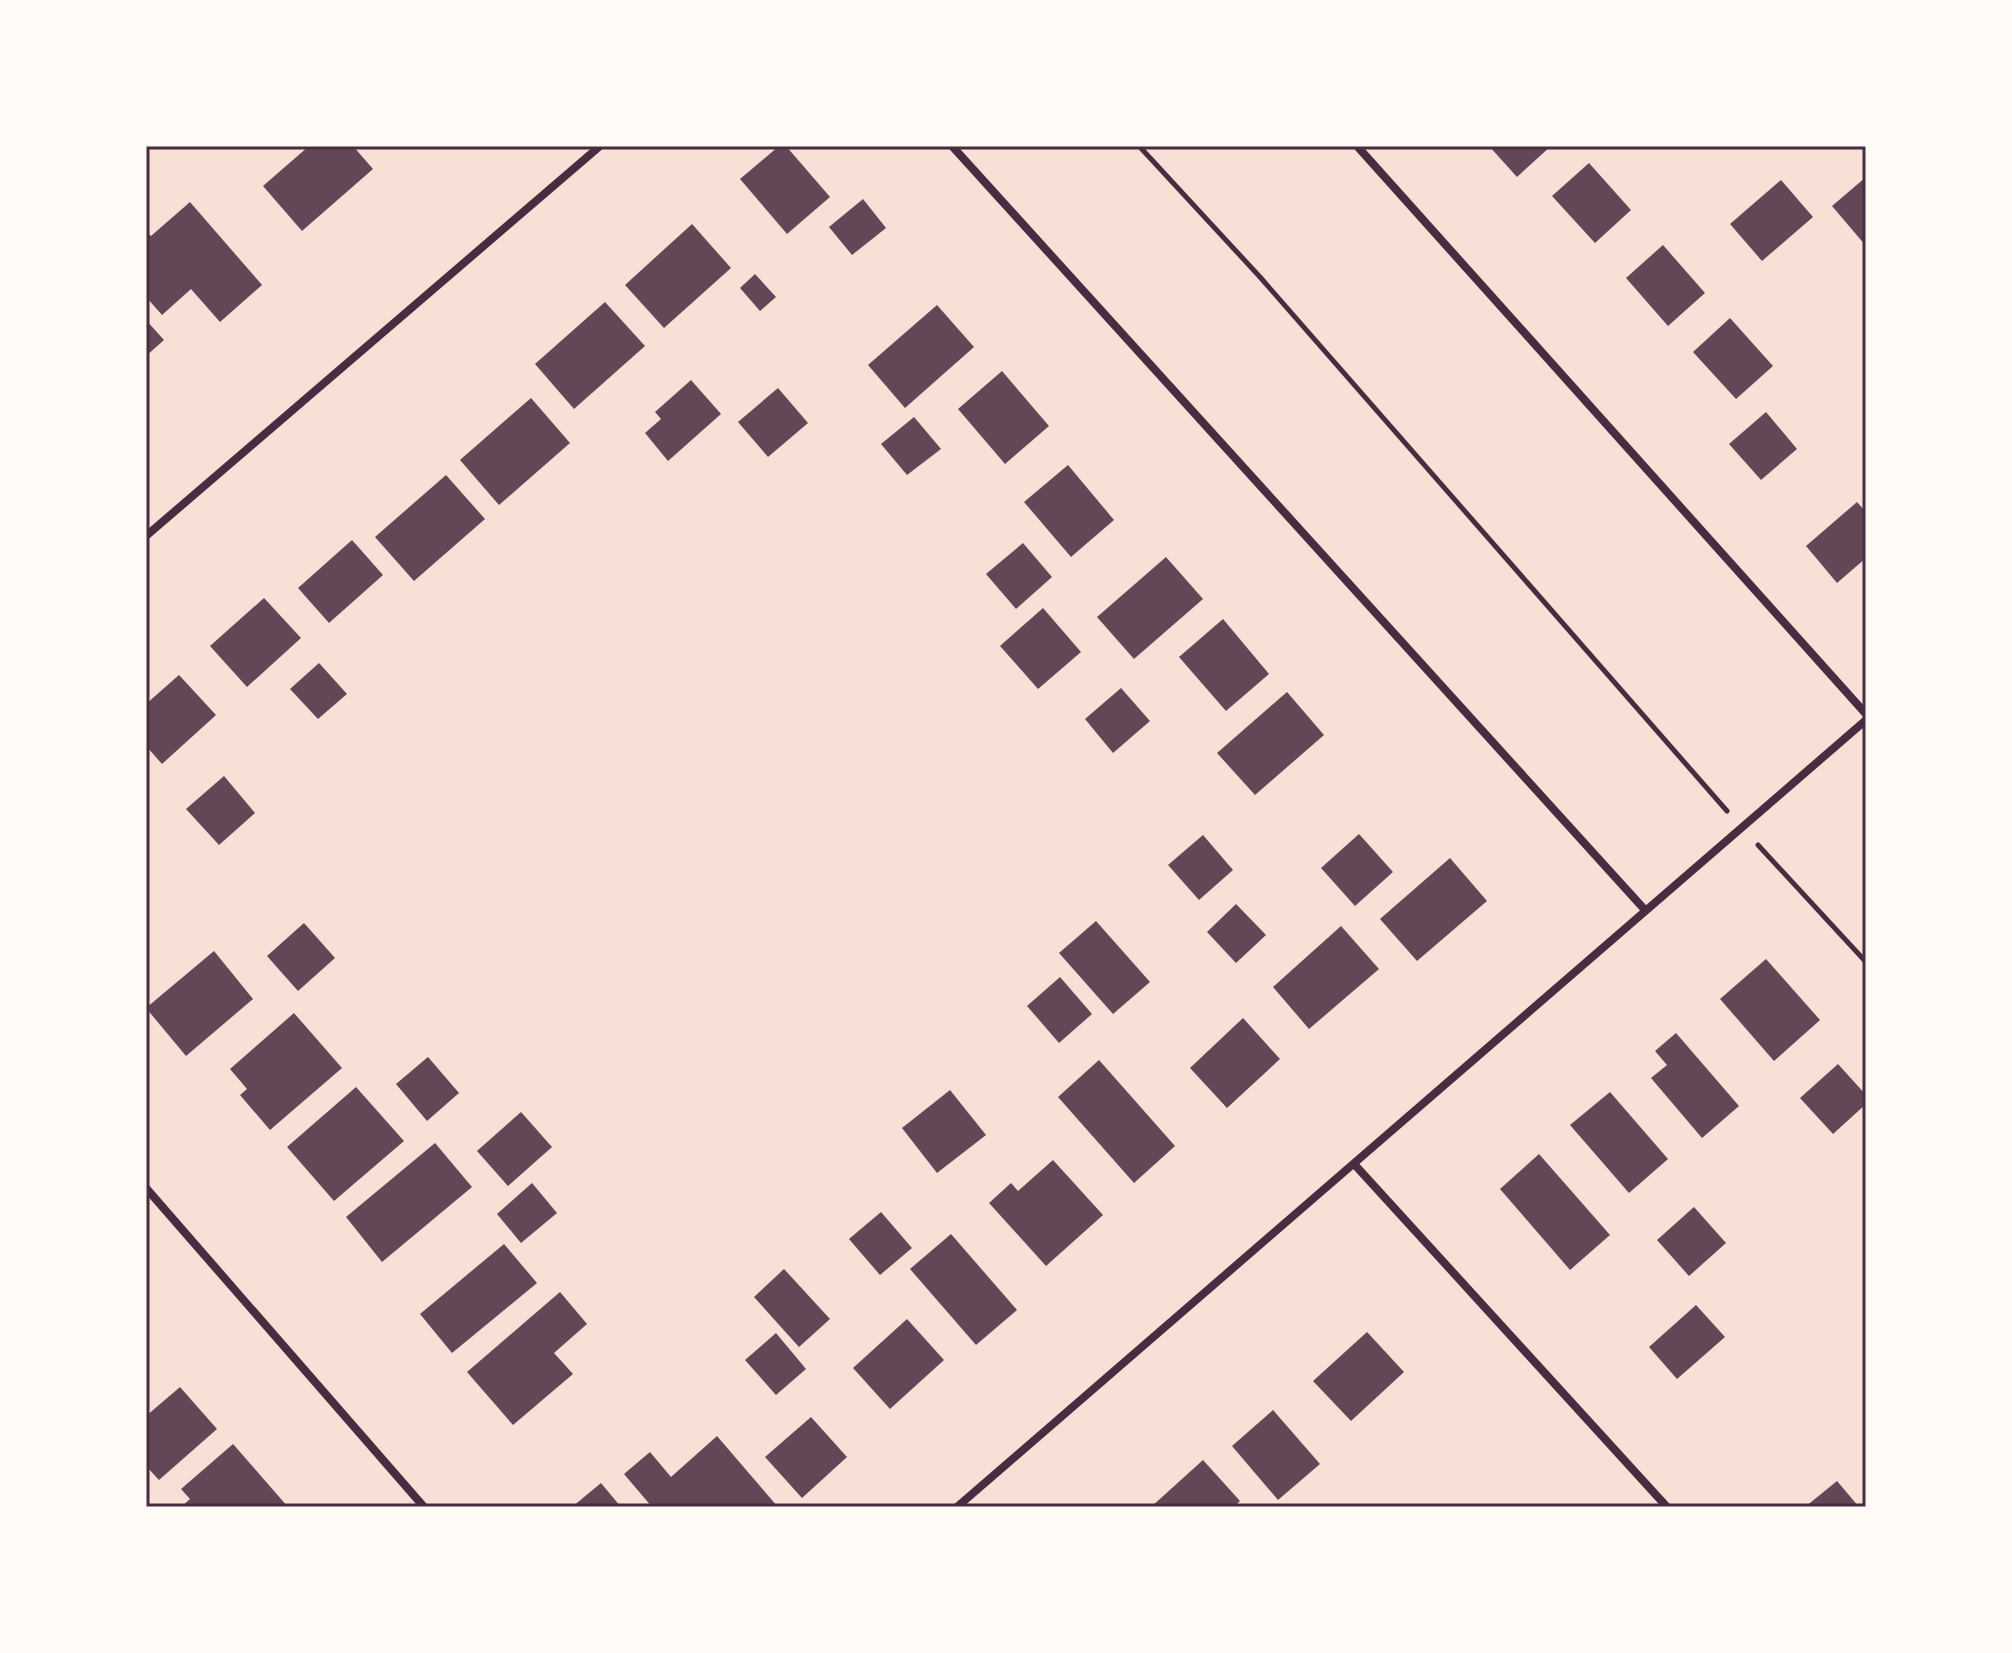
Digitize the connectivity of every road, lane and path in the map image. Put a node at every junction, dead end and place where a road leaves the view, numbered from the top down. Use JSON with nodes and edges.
{"nodes":[{"id":1,"x":600,"y":146,"type":"edge"},
{"id":2,"x":952,"y":146,"type":"edge"},
{"id":3,"x":1139,"y":146,"type":"edge"},
{"id":4,"x":1357,"y":146,"type":"edge"},
{"id":5,"x":146,"y":536,"type":"edge"},
{"id":6,"x":1866,"y":714,"type":"edge"},
{"id":7,"x":1866,"y":720,"type":"edge"},
{"id":8,"x":1721,"y":805,"type":"dead end"},
{"id":9,"x":1764,"y":852,"type":"dead end"},
{"id":10,"x":1645,"y":910,"type":"junction"},
{"id":11,"x":1866,"y":962,"type":"edge"},
{"id":12,"x":1355,"y":1165,"type":"junction"},
{"id":13,"x":146,"y":1188,"type":"edge"},
{"id":14,"x":424,"y":1507,"type":"edge"},
{"id":15,"x":957,"y":1507,"type":"edge"},
{"id":16,"x":1667,"y":1507,"type":"edge"}],
"edges":[{"from":1,"to":5,"type":"street"},
{"from":2,"to":10,"type":"street"},
{"from":3,"to":8,"type":"path"},
{"from":4,"to":6,"type":"street"},
{"from":7,"to":10,"type":"street"},
{"from":9,"to":11,"type":"path"},
{"from":10,"to":12,"type":"street"},
{"from":12,"to":15,"type":"street"},
{"from":12,"to":16,"type":"street"},
{"from":13,"to":14,"type":"street"}]}
